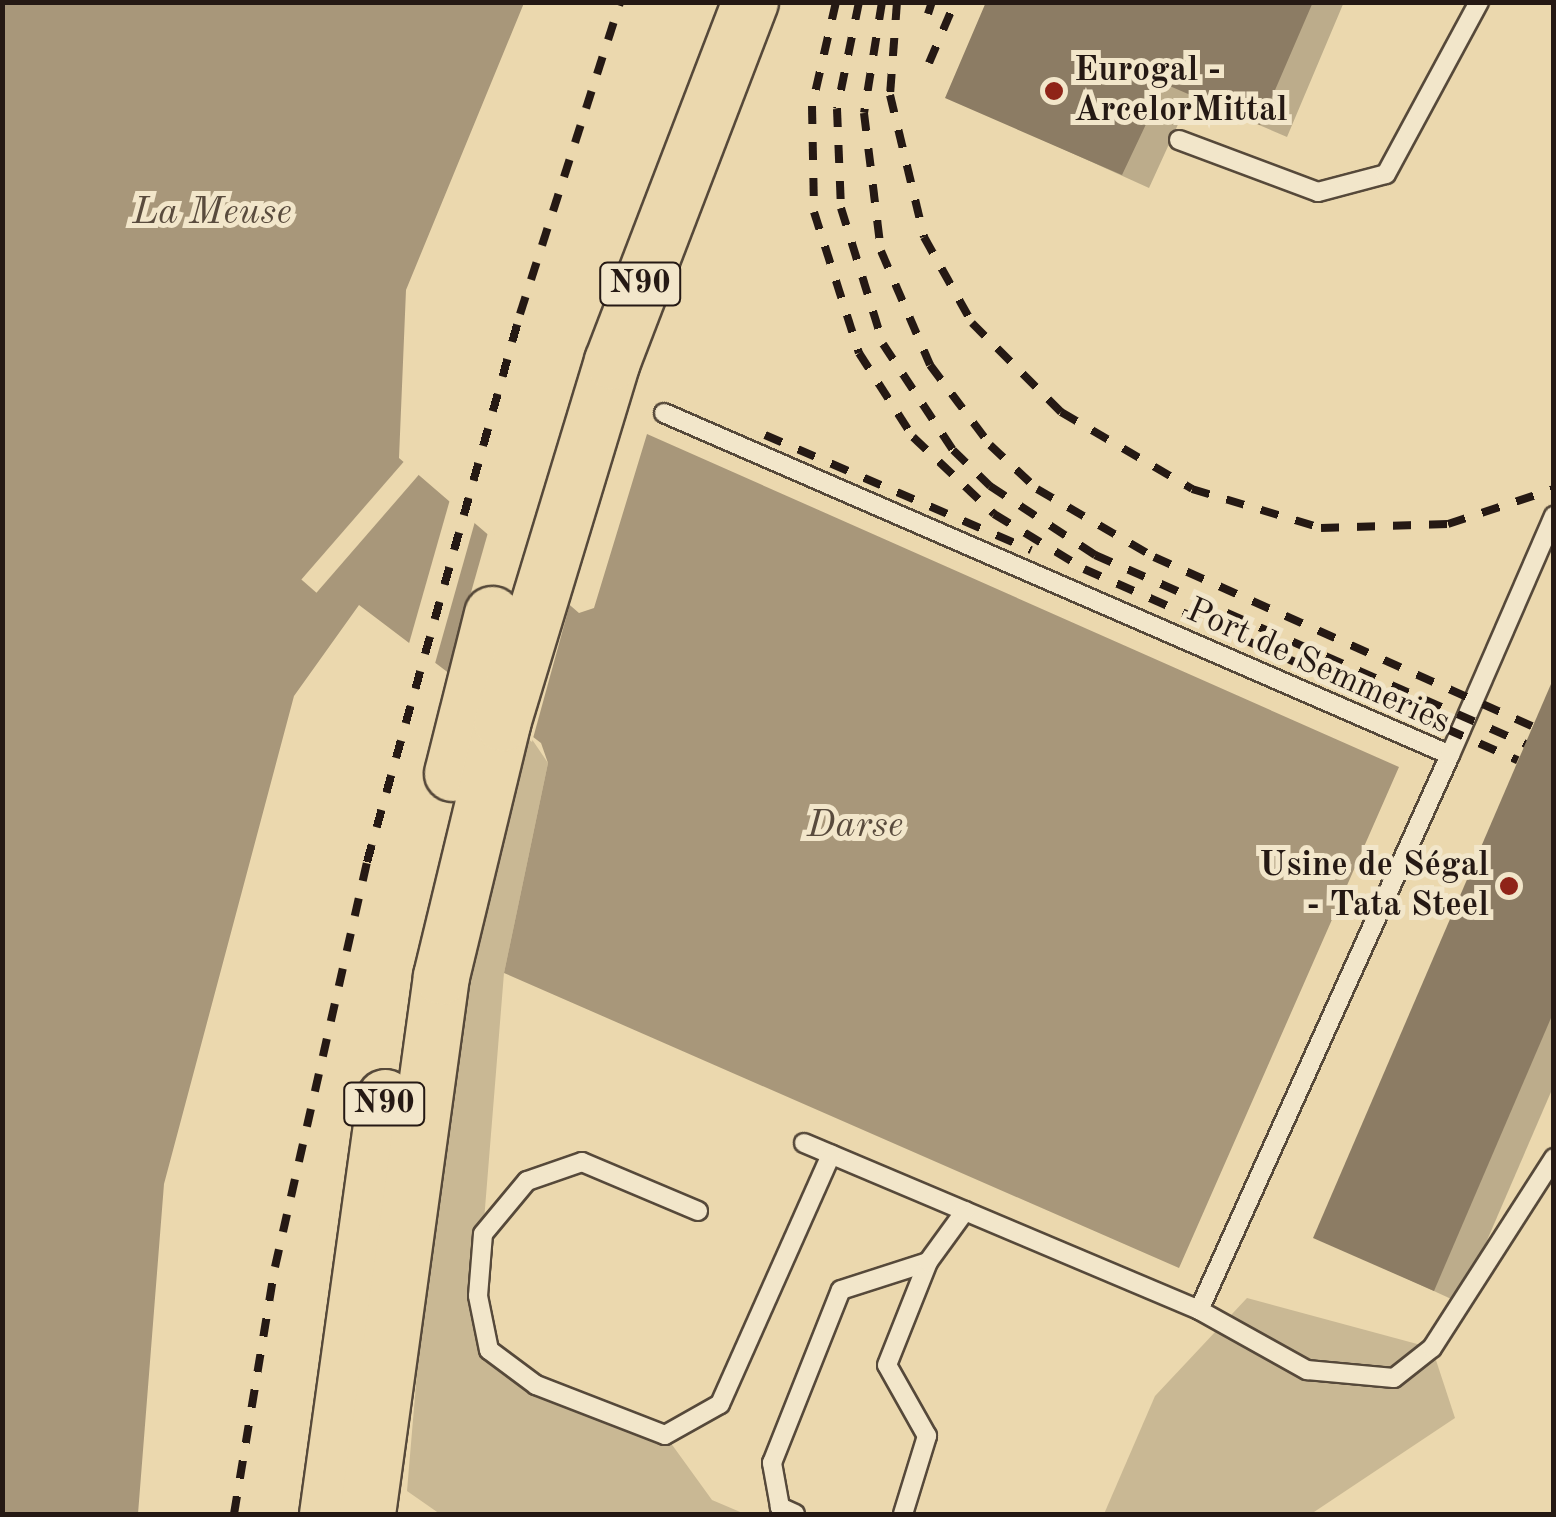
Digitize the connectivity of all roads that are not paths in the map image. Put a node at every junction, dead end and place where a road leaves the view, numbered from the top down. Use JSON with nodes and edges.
{"nodes":[{"id":1,"x":710,"y":2,"type":"edge"},
{"id":2,"x":750,"y":2,"type":"edge"},
{"id":3,"x":1479,"y":2,"type":"edge"},
{"id":4,"x":1179,"y":140,"type":"dead end"},
{"id":5,"x":664,"y":413,"type":"dead end"},
{"id":6,"x":1554,"y":516,"type":"edge"},
{"id":7,"x":528,"y":557,"type":"junction"},
{"id":8,"x":486,"y":711,"type":"junction"},
{"id":9,"x":1450,"y":755,"type":"junction"},
{"id":10,"x":804,"y":1144,"type":"dead end"},
{"id":11,"x":831,"y":1155,"type":"junction"},
{"id":12,"x":1554,"y":1158,"type":"edge"},
{"id":13,"x":965,"y":1211,"type":"junction"},
{"id":14,"x":698,"y":1212,"type":"dead end"},
{"id":15,"x":928,"y":1262,"type":"junction"},
{"id":16,"x":1198,"y":1310,"type":"junction"},
{"id":17,"x":327,"y":1514,"type":"edge"},
{"id":18,"x":367,"y":1514,"type":"edge"},
{"id":19,"x":794,"y":1514,"type":"edge"},
{"id":20,"x":903,"y":1514,"type":"edge"}],
"edges":[{"from":1,"to":7,"type":"highway","number":"N90"},
{"from":2,"to":7,"type":"highway","number":"N90"},
{"from":3,"to":4,"type":"lane"},
{"from":5,"to":9,"type":"lane","name":"Port de Semmeries"},
{"from":6,"to":9,"type":"lane"},
{"from":7,"to":8,"type":"highway","number":"N90"},
{"from":8,"to":17,"type":"highway","number":"N90"},
{"from":8,"to":18,"type":"highway","number":"N90"},
{"from":9,"to":16,"type":"lane","name":"Port de Semmeries"},
{"from":10,"to":11,"type":"lane"},
{"from":11,"to":13,"type":"lane"},
{"from":11,"to":14,"type":"lane"},
{"from":12,"to":16,"type":"lane"},
{"from":13,"to":15,"type":"lane"},
{"from":13,"to":16,"type":"lane"},
{"from":15,"to":19,"type":"lane"},
{"from":15,"to":20,"type":"lane"}]}
